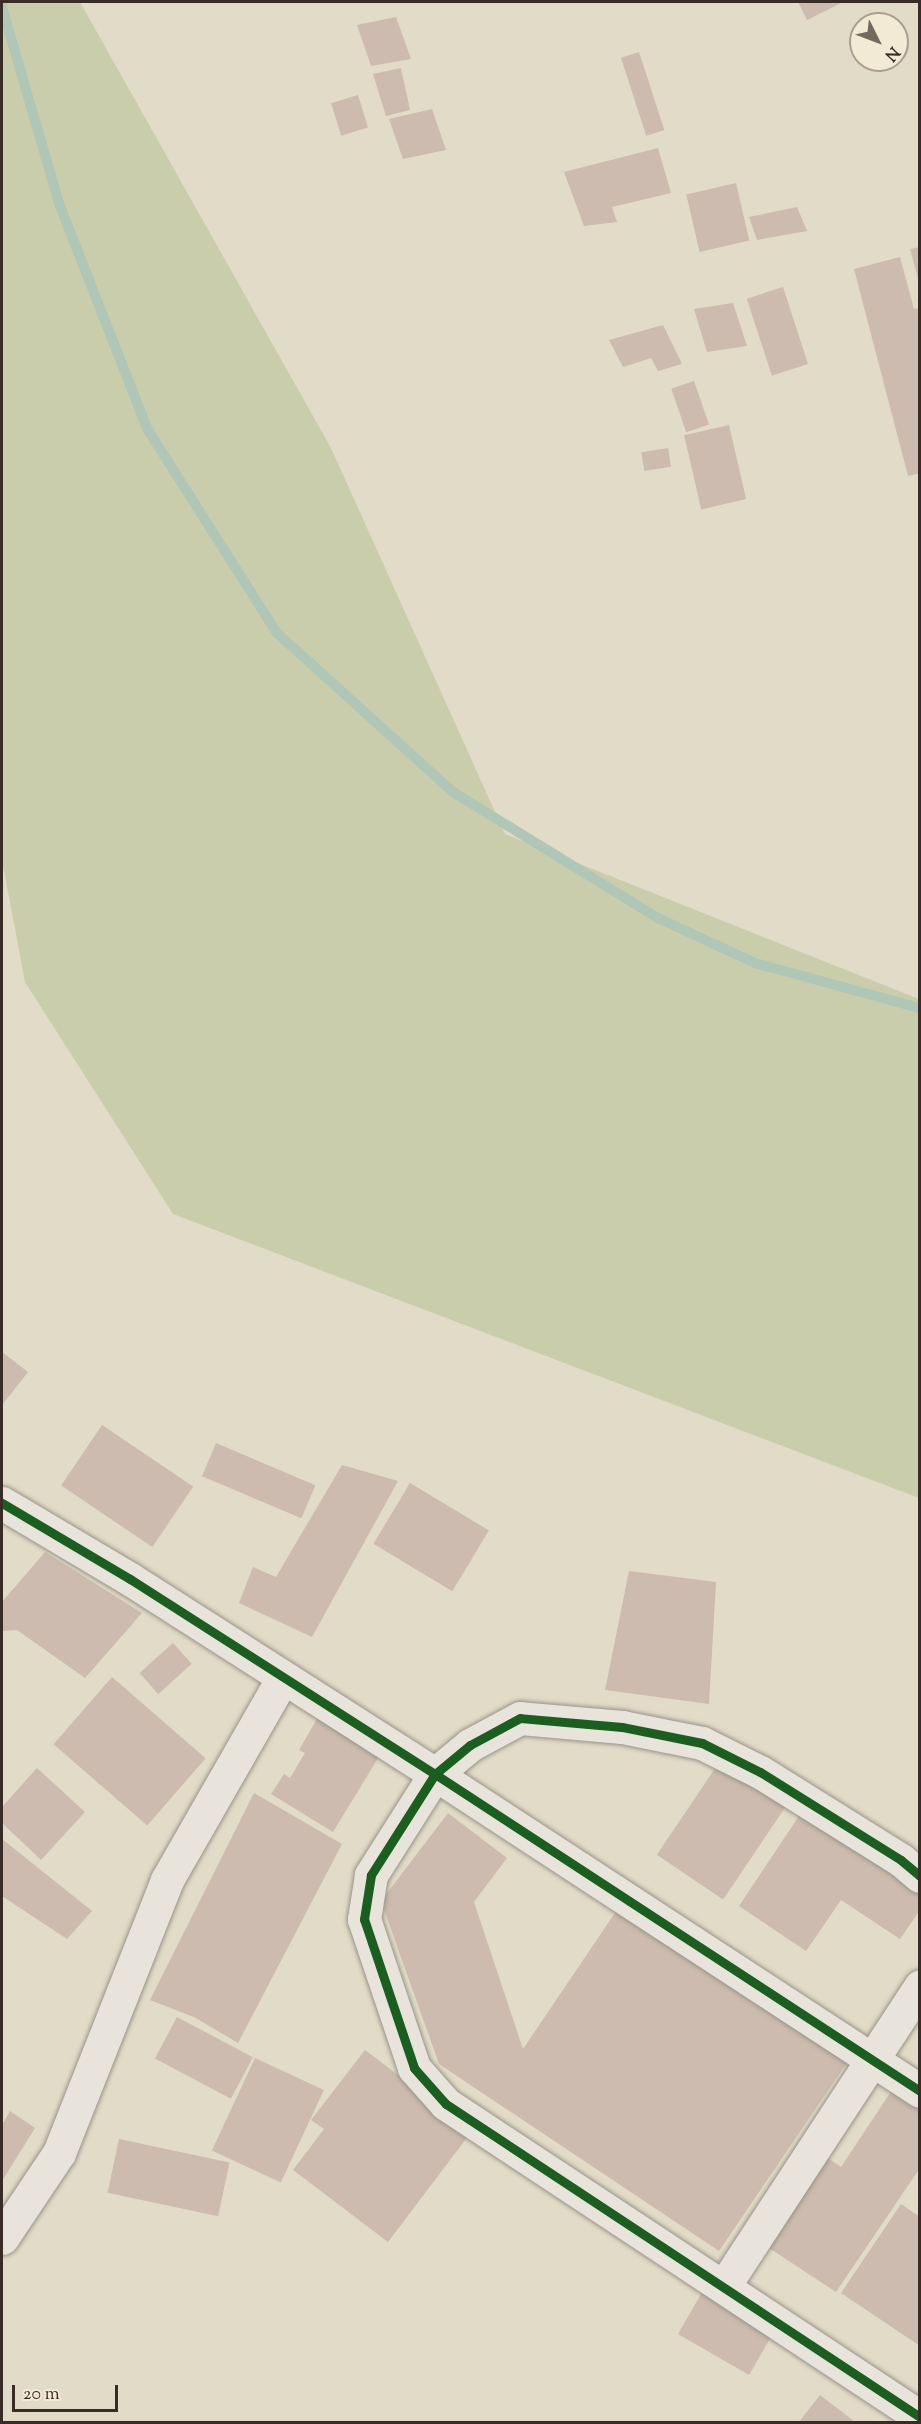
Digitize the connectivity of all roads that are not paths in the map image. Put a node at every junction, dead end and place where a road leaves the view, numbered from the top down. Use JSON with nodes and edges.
{"nodes":[{"id":1,"x":2,"y":1503,"type":"edge"},
{"id":2,"x":282,"y":1679,"type":"junction"},
{"id":3,"x":435,"y":1774,"type":"junction"},
{"id":4,"x":920,"y":1876,"type":"edge"},
{"id":5,"x":920,"y":1987,"type":"edge"},
{"id":6,"x":872,"y":2061,"type":"junction"},
{"id":7,"x":920,"y":2091,"type":"edge"},
{"id":8,"x":2,"y":2238,"type":"edge"},
{"id":9,"x":724,"y":2286,"type":"junction"},
{"id":10,"x":920,"y":2417,"type":"edge"}],
"edges":[{"from":1,"to":2,"type":"street"},
{"from":2,"to":3,"type":"street"},
{"from":2,"to":8,"type":"street"},
{"from":3,"to":4,"type":"street"},
{"from":3,"to":6,"type":"street"},
{"from":3,"to":9,"type":"street"},
{"from":5,"to":6,"type":"street"},
{"from":6,"to":7,"type":"street"},
{"from":6,"to":9,"type":"street"},
{"from":9,"to":10,"type":"street"}]}
